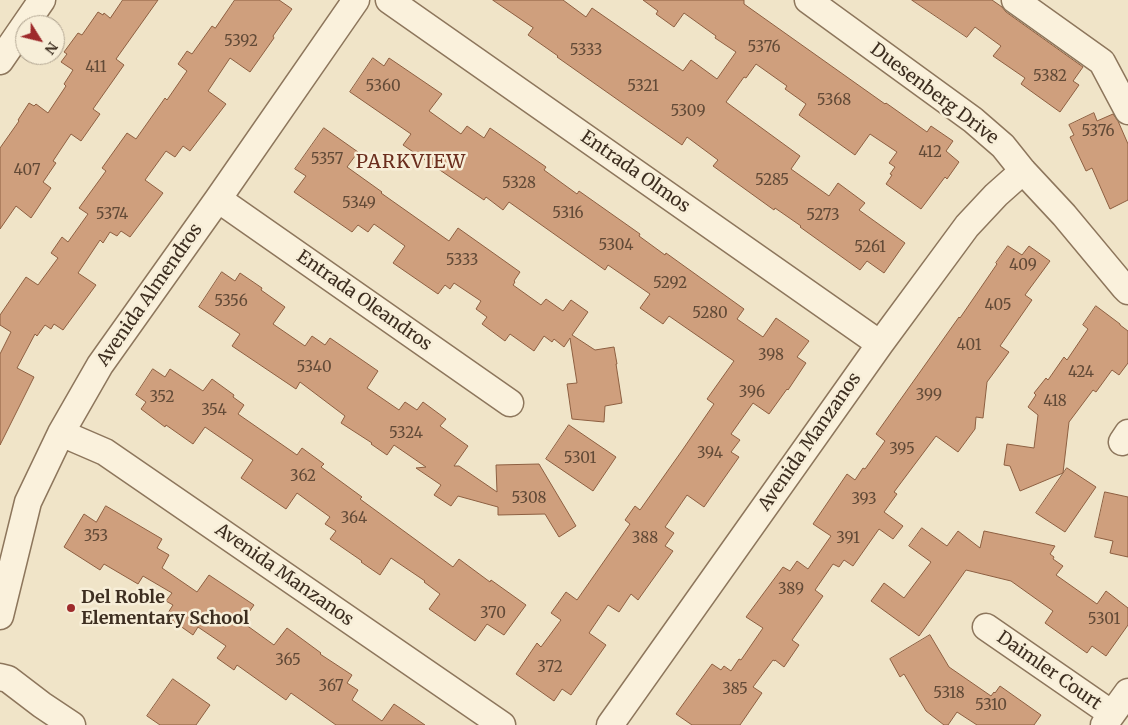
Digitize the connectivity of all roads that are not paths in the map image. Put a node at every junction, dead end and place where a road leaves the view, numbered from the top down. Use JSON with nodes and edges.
{"nodes":[{"id":1,"x":42,"y":0,"type":"edge"},
{"id":2,"x":356,"y":0,"type":"edge"},
{"id":3,"x":389,"y":0,"type":"edge"},
{"id":4,"x":808,"y":0,"type":"edge"},
{"id":5,"x":1015,"y":0,"type":"edge"},
{"id":6,"x":0,"y":61,"type":"edge"},
{"id":7,"x":1128,"y":111,"type":"edge"},
{"id":8,"x":1023,"y":171,"type":"junction"},
{"id":9,"x":218,"y":199,"type":"junction"},
{"id":10,"x":1128,"y":291,"type":"edge"},
{"id":11,"x":880,"y":344,"type":"junction"},
{"id":12,"x":510,"y":403,"type":"dead end"},
{"id":13,"x":61,"y":433,"type":"junction"},
{"id":14,"x":0,"y":616,"type":"edge"},
{"id":15,"x":986,"y":627,"type":"dead end"},
{"id":16,"x":0,"y":677,"type":"edge"},
{"id":17,"x":1128,"y":692,"type":"edge"},
{"id":18,"x":40,"y":715,"type":"edge"},
{"id":19,"x":1108,"y":720,"type":"edge"},
{"id":20,"x":72,"y":725,"type":"edge"},
{"id":21,"x":502,"y":725,"type":"edge"},
{"id":22,"x":610,"y":725,"type":"edge"}],
"edges":[{"from":1,"to":6,"type":"street"},
{"from":2,"to":9,"type":"street","name":"Avenida Almendros"},
{"from":3,"to":11,"type":"street","name":"Entrada Olmos"},
{"from":4,"to":8,"type":"street","name":"Duesenberg Drive"},
{"from":5,"to":7,"type":"street"},
{"from":8,"to":10,"type":"street","name":"Duesenberg Drive"},
{"from":8,"to":11,"type":"street","name":"Avenida Manzanos"},
{"from":9,"to":12,"type":"street","name":"Entrada Oleandros"},
{"from":9,"to":13,"type":"street","name":"Avenida Almendros"},
{"from":11,"to":22,"type":"street","name":"Avenida Manzanos"},
{"from":13,"to":14,"type":"street","name":"Avenida Almendros"},
{"from":13,"to":21,"type":"street","name":"Avenida Manzanos"},
{"from":15,"to":19,"type":"street","name":"Daimler Court"},
{"from":16,"to":18,"type":"street"},
{"from":17,"to":19,"type":"street"},
{"from":18,"to":20,"type":"street"}]}
